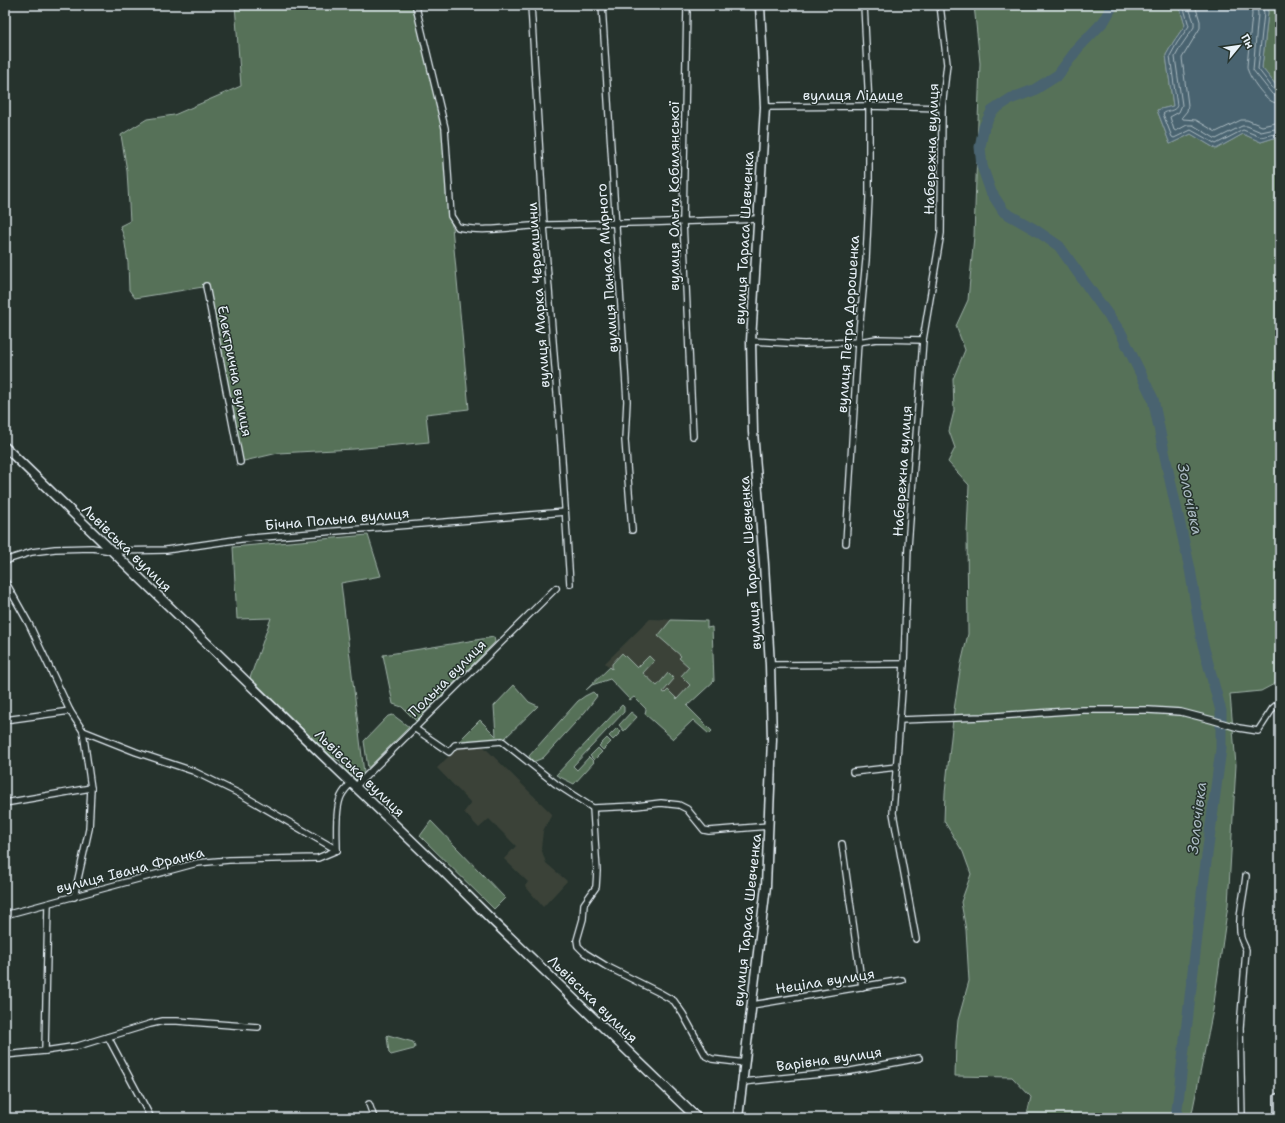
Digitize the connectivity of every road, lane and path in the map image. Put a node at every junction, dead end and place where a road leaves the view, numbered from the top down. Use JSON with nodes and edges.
{"nodes":[{"id":1,"x":531,"y":5,"type":"edge"},
{"id":2,"x":602,"y":5,"type":"edge"},
{"id":3,"x":687,"y":5,"type":"edge"},
{"id":4,"x":760,"y":5,"type":"edge"},
{"id":5,"x":864,"y":5,"type":"edge"},
{"id":6,"x":940,"y":5,"type":"edge"},
{"id":7,"x":416,"y":7,"type":"dead end"},
{"id":8,"x":868,"y":106,"type":"junction"},
{"id":9,"x":765,"y":107,"type":"junction"},
{"id":10,"x":942,"y":108,"type":"junction"},
{"id":11,"x":758,"y":219,"type":"junction"},
{"id":12,"x":683,"y":222,"type":"junction"},
{"id":13,"x":617,"y":224,"type":"junction"},
{"id":14,"x":544,"y":225,"type":"junction"},
{"id":15,"x":206,"y":286,"type":"dead end"},
{"id":16,"x":923,"y":340,"type":"junction"},
{"id":17,"x":750,"y":341,"type":"junction"},
{"id":18,"x":858,"y":342,"type":"junction"},
{"id":19,"x":693,"y":436,"type":"dead end"},
{"id":20,"x":5,"y":447,"type":"edge"},
{"id":21,"x":240,"y":462,"type":"dead end"},
{"id":22,"x":565,"y":512,"type":"junction"},
{"id":23,"x":632,"y":530,"type":"dead end"},
{"id":24,"x":846,"y":543,"type":"dead end"},
{"id":25,"x":112,"y":550,"type":"junction"},
{"id":26,"x":5,"y":562,"type":"edge"},
{"id":27,"x":5,"y":581,"type":"edge"},
{"id":28,"x":570,"y":584,"type":"dead end"},
{"id":29,"x":556,"y":588,"type":"dead end"},
{"id":30,"x":904,"y":664,"type":"junction"},
{"id":31,"x":770,"y":665,"type":"junction"},
{"id":32,"x":1280,"y":702,"type":"edge"},
{"id":33,"x":70,"y":712,"type":"junction"},
{"id":34,"x":5,"y":720,"type":"edge"},
{"id":35,"x":900,"y":720,"type":"junction"},
{"id":36,"x":414,"y":728,"type":"junction"},
{"id":37,"x":83,"y":731,"type":"junction"},
{"id":38,"x":897,"y":767,"type":"junction"},
{"id":39,"x":853,"y":772,"type":"dead end"},
{"id":40,"x":353,"y":785,"type":"junction"},
{"id":41,"x":90,"y":788,"type":"junction"},
{"id":42,"x":5,"y":803,"type":"edge"},
{"id":43,"x":593,"y":808,"type":"junction"},
{"id":44,"x":769,"y":826,"type":"junction"},
{"id":45,"x":842,"y":844,"type":"dead end"},
{"id":46,"x":337,"y":850,"type":"junction"},
{"id":47,"x":1246,"y":876,"type":"dead end"},
{"id":48,"x":74,"y":897,"type":"junction"},
{"id":49,"x":48,"y":904,"type":"junction"},
{"id":50,"x":5,"y":915,"type":"edge"},
{"id":51,"x":916,"y":939,"type":"dead end"},
{"id":52,"x":902,"y":980,"type":"dead end"},
{"id":53,"x":862,"y":987,"type":"junction"},
{"id":54,"x":752,"y":1005,"type":"junction"},
{"id":55,"x":258,"y":1028,"type":"dead end"},
{"id":56,"x":108,"y":1037,"type":"junction"},
{"id":57,"x":45,"y":1051,"type":"junction"},
{"id":58,"x":5,"y":1055,"type":"edge"},
{"id":59,"x":918,"y":1058,"type":"dead end"},
{"id":60,"x":745,"y":1063,"type":"junction"},
{"id":61,"x":743,"y":1082,"type":"junction"},
{"id":62,"x":1277,"y":1097,"type":"dead end"},
{"id":63,"x":369,"y":1104,"type":"dead end"},
{"id":64,"x":151,"y":1118,"type":"edge"},
{"id":65,"x":374,"y":1118,"type":"edge"},
{"id":66,"x":697,"y":1118,"type":"edge"},
{"id":67,"x":738,"y":1118,"type":"edge"},
{"id":68,"x":1242,"y":1118,"type":"edge"},
{"id":69,"x":1277,"y":1118,"type":"edge"}],
"edges":[{"from":1,"to":14,"type":"street","name":"вулиця Марка Черемшини"},
{"from":2,"to":13,"type":"street","name":"вулиця Панаса Мирного"},
{"from":3,"to":12,"type":"street","name":"вулиця Ольги Кобилянської"},
{"from":4,"to":9,"type":"main road","name":"вулиця Тараса Шевченка"},
{"from":5,"to":8,"type":"street","name":"вулиця Петра Дорошенка"},
{"from":6,"to":10,"type":"street","name":"Набережна вулиця"},
{"from":7,"to":14,"type":"street"},
{"from":8,"to":9,"type":"street","name":"вулиця Лідице"},
{"from":8,"to":10,"type":"street","name":"вулиця Лідице"},
{"from":8,"to":18,"type":"street","name":"вулиця Петра Дорошенка"},
{"from":9,"to":11,"type":"main road","name":"вулиця Тараса Шевченка"},
{"from":10,"to":16,"type":"street","name":"Набережна вулиця"},
{"from":11,"to":12,"type":"street"},
{"from":11,"to":17,"type":"main road","name":"вулиця Тараса Шевченка"},
{"from":12,"to":13,"type":"street"},
{"from":12,"to":19,"type":"street","name":"вулиця Ольги Кобилянської"},
{"from":13,"to":14,"type":"street"},
{"from":13,"to":23,"type":"street","name":"вулиця Панаса Мирного"},
{"from":14,"to":22,"type":"street","name":"вулиця Марка Черемшини"},
{"from":15,"to":21,"type":"street","name":"Електрична вулиця"},
{"from":16,"to":18,"type":"street"},
{"from":16,"to":30,"type":"street","name":"Набережна вулиця"},
{"from":17,"to":18,"type":"street"},
{"from":17,"to":31,"type":"main road","name":"вулиця Тараса Шевченка"},
{"from":18,"to":24,"type":"street","name":"вулиця Петра Дорошенка"},
{"from":20,"to":25,"type":"main road","name":"Львівська вулиця"},
{"from":22,"to":25,"type":"street","name":"Бічна Польна вулиця"},
{"from":22,"to":28,"type":"street","name":"вулиця Марка Черемшини"},
{"from":25,"to":26,"type":"street","name":"Бічна Польна вулиця"},
{"from":25,"to":40,"type":"main road","name":"Львівська вулиця"},
{"from":27,"to":33,"type":"street"},
{"from":29,"to":36,"type":"street","name":"Польна вулиця"},
{"from":30,"to":31,"type":"street"},
{"from":30,"to":35,"type":"street","name":"Набережна вулиця"},
{"from":31,"to":44,"type":"main road","name":"вулиця Тараса Шевченка"},
{"from":32,"to":35,"type":"street"},
{"from":33,"to":34,"type":"street"},
{"from":33,"to":37,"type":"street"},
{"from":35,"to":38,"type":"street","name":"Набережна вулиця"},
{"from":36,"to":40,"type":"street","name":"Польна вулиця"},
{"from":36,"to":43,"type":"street"},
{"from":37,"to":41,"type":"street"},
{"from":37,"to":46,"type":"street"},
{"from":38,"to":39,"type":"street"},
{"from":38,"to":51,"type":"street","name":"Набережна вулиця"},
{"from":40,"to":46,"type":"street","name":"Польна вулиця"},
{"from":40,"to":66,"type":"main road","name":"Львівська вулиця"},
{"from":41,"to":42,"type":"street"},
{"from":41,"to":48,"type":"street"},
{"from":43,"to":44,"type":"street"},
{"from":43,"to":60,"type":"street"},
{"from":44,"to":54,"type":"main road","name":"вулиця Тараса Шевченка"},
{"from":45,"to":53,"type":"street"},
{"from":46,"to":48,"type":"street","name":"вулиця Івана Франка"},
{"from":47,"to":68,"type":"street"},
{"from":48,"to":49,"type":"street","name":"вулиця Івана Франка"},
{"from":49,"to":50,"type":"street","name":"вулиця Івана Франка"},
{"from":49,"to":57,"type":"street","name":"вулиця Івана Франка"},
{"from":52,"to":53,"type":"street","name":"Неціла вулиця"},
{"from":53,"to":54,"type":"street","name":"Неціла вулиця"},
{"from":54,"to":60,"type":"main road","name":"вулиця Тараса Шевченка"},
{"from":55,"to":56,"type":"street"},
{"from":56,"to":57,"type":"street"},
{"from":56,"to":64,"type":"street"},
{"from":57,"to":58,"type":"street"},
{"from":59,"to":61,"type":"street","name":"Варівна вулиця"},
{"from":60,"to":61,"type":"main road","name":"вулиця Тараса Шевченка"},
{"from":61,"to":67,"type":"main road","name":"вулиця Тараса Шевченка"},
{"from":62,"to":69,"type":"street"},
{"from":63,"to":65,"type":"street"}]}
